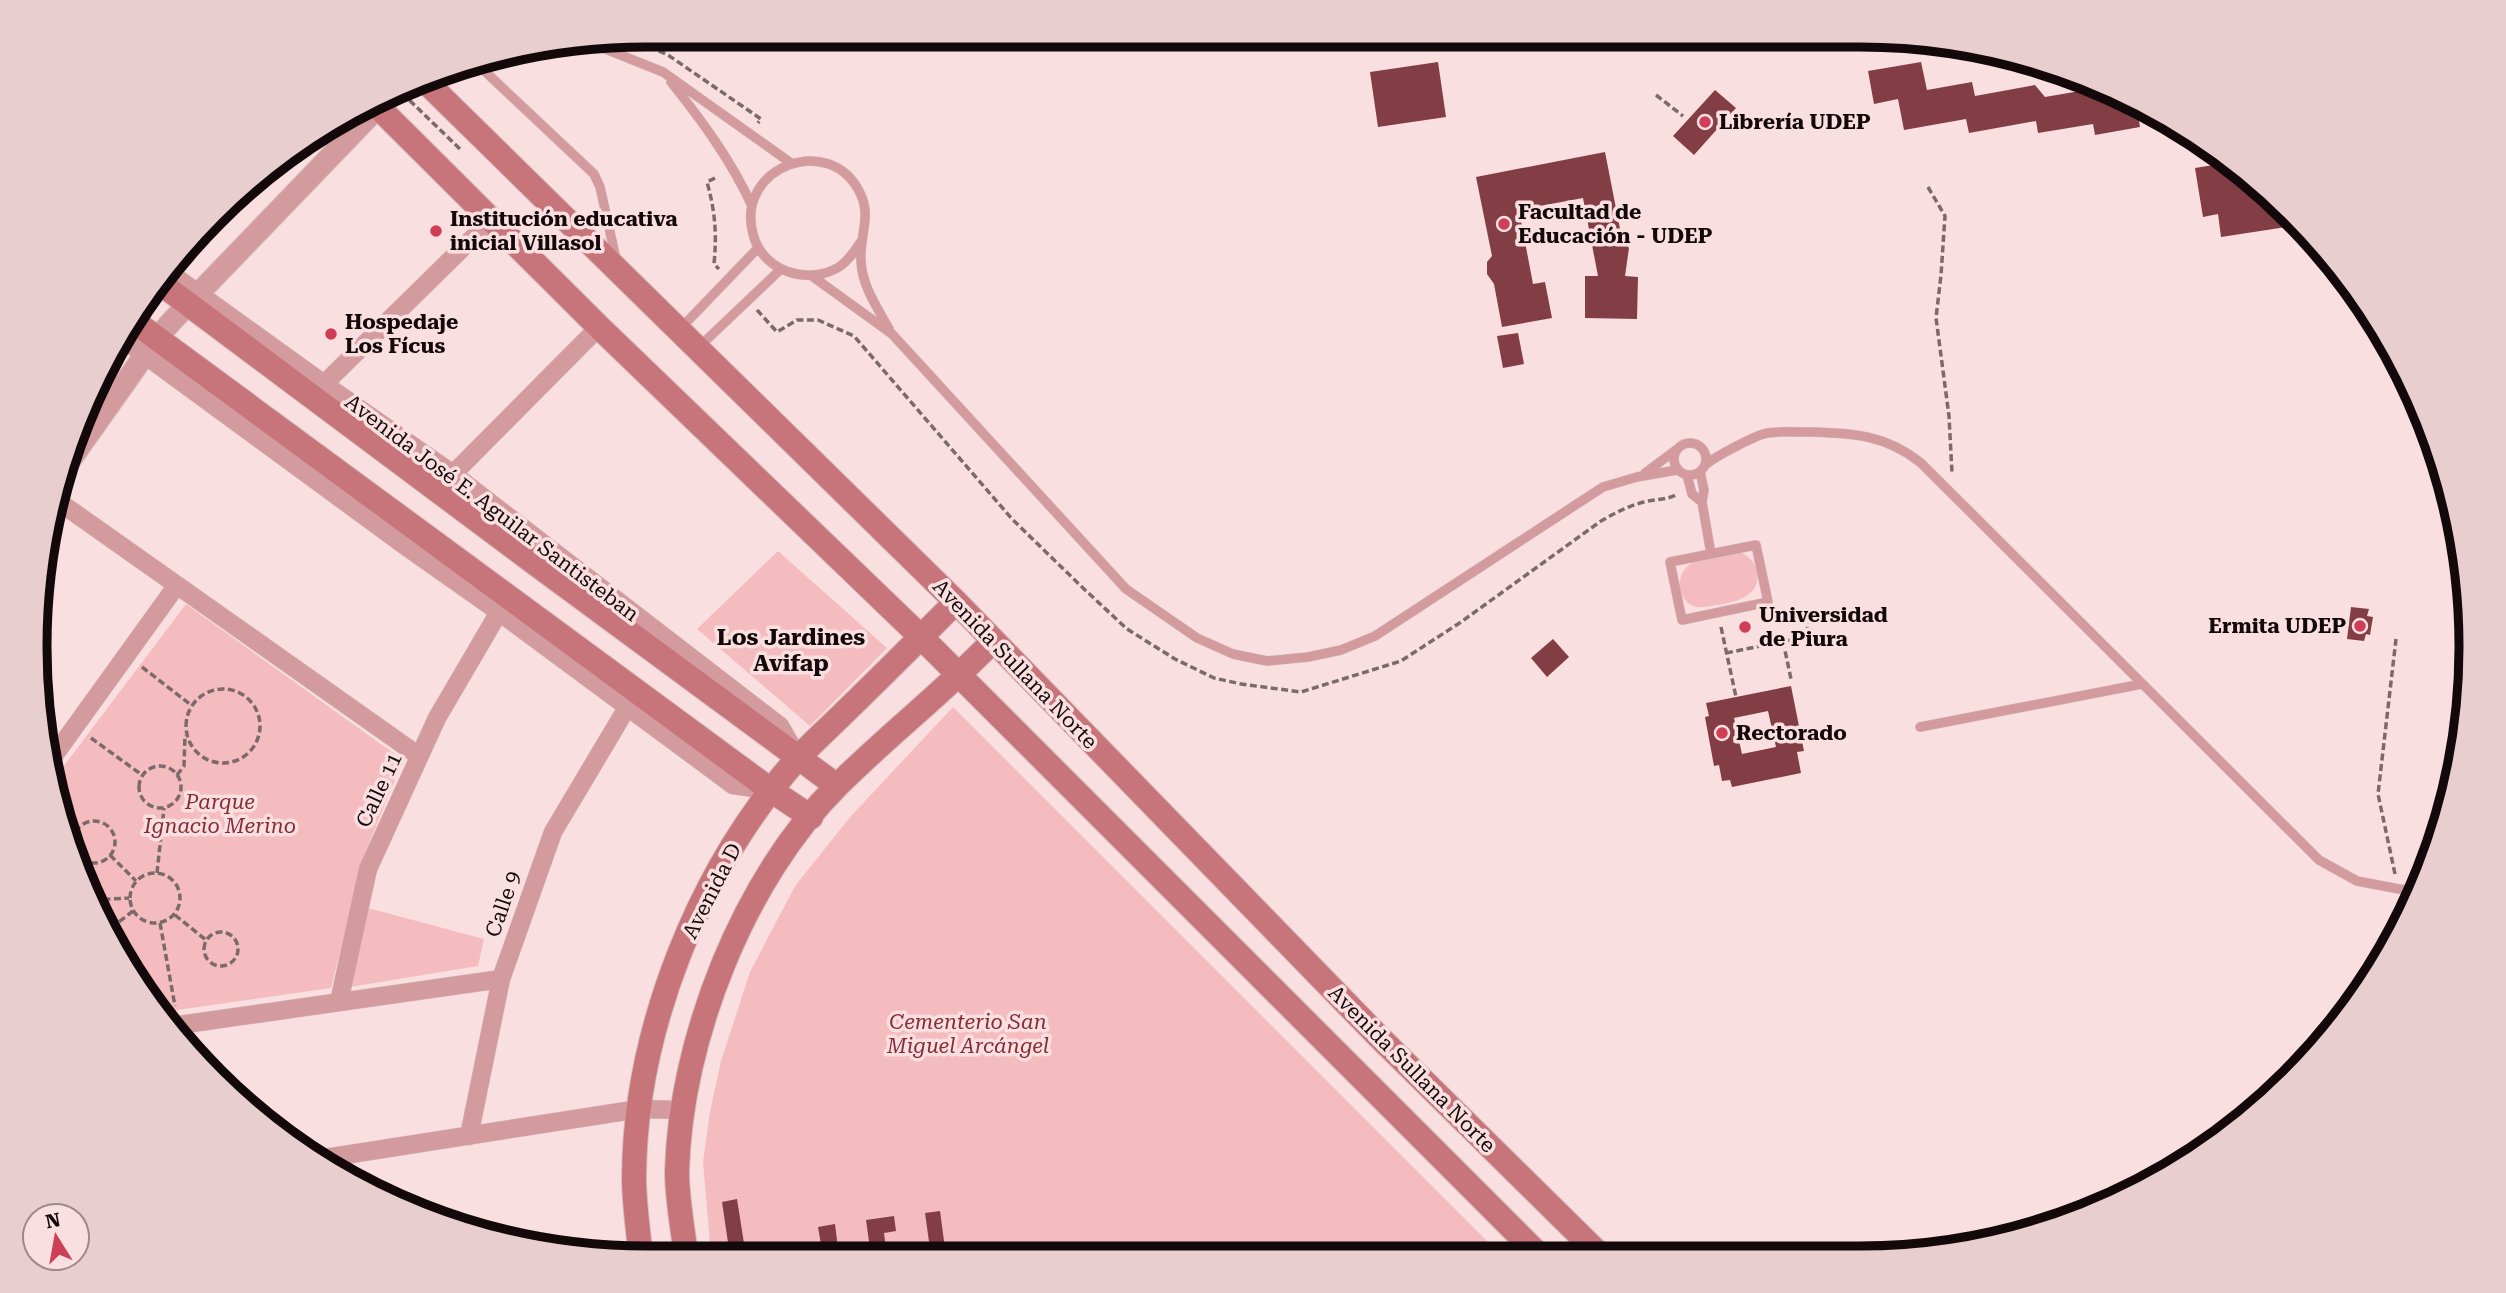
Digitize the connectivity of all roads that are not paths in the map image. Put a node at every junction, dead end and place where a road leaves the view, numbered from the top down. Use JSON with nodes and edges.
{"nodes":[{"id":1,"x":606,"y":49,"type":"edge"},
{"id":2,"x":484,"y":70,"type":"edge"},
{"id":3,"x":663,"y":72,"type":"junction"},
{"id":4,"x":432,"y":87,"type":"edge"},
{"id":5,"x":381,"y":109,"type":"edge"},
{"id":6,"x":368,"y":116,"type":"edge"},
{"id":7,"x":791,"y":163,"type":"junction"},
{"id":8,"x":752,"y":206,"type":"junction"},
{"id":9,"x":491,"y":220,"type":"junction"},
{"id":10,"x":860,"y":243,"type":"junction"},
{"id":11,"x":758,"y":248,"type":"junction"},
{"id":12,"x":618,"y":268,"type":"junction"},
{"id":13,"x":781,"y":269,"type":"junction"},
{"id":14,"x":812,"y":276,"type":"junction"},
{"id":15,"x":174,"y":278,"type":"edge"},
{"id":16,"x":168,"y":287,"type":"edge"},
{"id":17,"x":192,"y":298,"type":"junction"},
{"id":18,"x":599,"y":327,"type":"junction"},
{"id":19,"x":680,"y":328,"type":"junction"},
{"id":20,"x":139,"y":329,"type":"edge"},
{"id":21,"x":892,"y":334,"type":"junction"},
{"id":22,"x":131,"y":341,"type":"edge"},
{"id":23,"x":151,"y":347,"type":"junction"},
{"id":24,"x":699,"y":347,"type":"junction"},
{"id":25,"x":324,"y":384,"type":"junction"},
{"id":26,"x":84,"y":441,"type":"edge"},
{"id":27,"x":1696,"y":444,"type":"junction"},
{"id":28,"x":1677,"y":449,"type":"junction"},
{"id":29,"x":1729,"y":451,"type":"junction"},
{"id":30,"x":1703,"y":468,"type":"junction"},
{"id":31,"x":1678,"y":470,"type":"junction"},
{"id":32,"x":453,"y":474,"type":"junction"},
{"id":33,"x":1687,"y":475,"type":"junction"},
{"id":34,"x":1637,"y":477,"type":"junction"},
{"id":35,"x":1702,"y":502,"type":"junction"},
{"id":36,"x":65,"y":506,"type":"edge"},
{"id":37,"x":1711,"y":554,"type":"junction"},
{"id":38,"x":177,"y":585,"type":"junction"},
{"id":39,"x":956,"y":602,"type":"junction"},
{"id":40,"x":499,"y":611,"type":"junction"},
{"id":41,"x":921,"y":637,"type":"junction"},
{"id":42,"x":993,"y":641,"type":"junction"},
{"id":43,"x":959,"y":677,"type":"junction"},
{"id":44,"x":2142,"y":684,"type":"junction"},
{"id":45,"x":628,"y":706,"type":"junction"},
{"id":46,"x":1920,"y":727,"type":"dead end"},
{"id":47,"x":57,"y":752,"type":"edge"},
{"id":48,"x":419,"y":757,"type":"junction"},
{"id":49,"x":798,"y":758,"type":"junction"},
{"id":50,"x":837,"y":786,"type":"junction"},
{"id":51,"x":772,"y":791,"type":"junction"},
{"id":52,"x":811,"y":817,"type":"junction"},
{"id":53,"x":2407,"y":889,"type":"edge"},
{"id":54,"x":501,"y":979,"type":"junction"},
{"id":55,"x":339,"y":1002,"type":"junction"},
{"id":56,"x":176,"y":1017,"type":"edge"},
{"id":57,"x":639,"y":1109,"type":"junction"},
{"id":58,"x":682,"y":1110,"type":"junction"},
{"id":59,"x":469,"y":1136,"type":"junction"},
{"id":60,"x":333,"y":1157,"type":"edge"},
{"id":61,"x":640,"y":1246,"type":"edge"},
{"id":62,"x":685,"y":1246,"type":"edge"},
{"id":63,"x":1530,"y":1246,"type":"edge"},
{"id":64,"x":1591,"y":1246,"type":"edge"}],
"edges":[{"from":1,"to":3,"type":"lane"},
{"from":2,"to":12,"type":"lane"},
{"from":3,"to":7,"type":"lane"},
{"from":3,"to":8,"type":"lane"},
{"from":4,"to":12,"type":"main road","name":"Avenida Sullana Norte"},
{"from":5,"to":9,"type":"main road","name":"Avenida Sullana Norte"},
{"from":6,"to":17,"type":"street"},
{"from":7,"to":8,"type":"lane"},
{"from":7,"to":10,"type":"lane"},
{"from":8,"to":11,"type":"lane"},
{"from":9,"to":18,"type":"main road","name":"Avenida Sullana Norte"},
{"from":9,"to":25,"type":"street"},
{"from":10,"to":14,"type":"lane"},
{"from":10,"to":21,"type":"lane"},
{"from":11,"to":13,"type":"lane"},
{"from":11,"to":19,"type":"lane"},
{"from":12,"to":19,"type":"main road","name":"Avenida Sullana Norte"},
{"from":13,"to":14,"type":"lane"},
{"from":13,"to":24,"type":"lane"},
{"from":14,"to":21,"type":"lane"},
{"from":15,"to":17,"type":"street","name":"Avenida José E. Aguilar Santisteban"},
{"from":16,"to":17,"type":"main road","name":"Avenida José E. Aguilar Santisteban"},
{"from":17,"to":23,"type":"street"},
{"from":17,"to":25,"type":"street","name":"Avenida José E. Aguilar Santisteban"},
{"from":17,"to":49,"type":"main road","name":"Avenida José E. Aguilar Santisteban"},
{"from":18,"to":32,"type":"street"},
{"from":18,"to":41,"type":"main road","name":"Avenida Sullana Norte"},
{"from":19,"to":24,"type":"main road","name":"Avenida Sullana Norte"},
{"from":20,"to":23,"type":"main road"},
{"from":21,"to":34,"type":"lane"},
{"from":22,"to":23,"type":"street"},
{"from":23,"to":26,"type":"street"},
{"from":23,"to":40,"type":"street"},
{"from":23,"to":51,"type":"main road"},
{"from":24,"to":39,"type":"main road","name":"Avenida Sullana Norte"},
{"from":25,"to":32,"type":"street","name":"Avenida José E. Aguilar Santisteban"},
{"from":27,"to":28,"type":"lane"},
{"from":27,"to":29,"type":"lane"},
{"from":27,"to":30,"type":"lane"},
{"from":28,"to":31,"type":"lane"},
{"from":28,"to":34,"type":"lane"},
{"from":29,"to":30,"type":"lane"},
{"from":29,"to":44,"type":"lane"},
{"from":30,"to":33,"type":"lane"},
{"from":30,"to":35,"type":"lane"},
{"from":31,"to":33,"type":"lane"},
{"from":31,"to":34,"type":"lane"},
{"from":32,"to":49,"type":"street","name":"Avenida José E. Aguilar Santisteban"},
{"from":33,"to":35,"type":"lane"},
{"from":35,"to":37,"type":"lane"},
{"from":36,"to":38,"type":"street"},
{"from":37,"to":37,"type":"lane"},
{"from":38,"to":47,"type":"street"},
{"from":38,"to":48,"type":"street"},
{"from":39,"to":41,"type":"main road","name":"Avenida D"},
{"from":39,"to":42,"type":"main road","name":"Avenida Sullana Norte"},
{"from":40,"to":45,"type":"street"},
{"from":40,"to":48,"type":"street","name":"Calle 11"},
{"from":41,"to":43,"type":"main road","name":"Avenida Sullana Norte"},
{"from":41,"to":49,"type":"main road","name":"Avenida D"},
{"from":42,"to":43,"type":"main road","name":"Avenida D"},
{"from":42,"to":64,"type":"main road","name":"Avenida Sullana Norte"},
{"from":43,"to":50,"type":"main road","name":"Avenida D"},
{"from":43,"to":63,"type":"main road","name":"Avenida Sullana Norte"},
{"from":44,"to":46,"type":"lane"},
{"from":44,"to":53,"type":"lane"},
{"from":45,"to":51,"type":"street"},
{"from":45,"to":54,"type":"street","name":"Calle 9"},
{"from":48,"to":55,"type":"street","name":"Calle 11"},
{"from":49,"to":50,"type":"main road","name":"Avenida José E. Aguilar Santisteban"},
{"from":49,"to":51,"type":"main road","name":"Avenida D"},
{"from":50,"to":52,"type":"main road","name":"Avenida D"},
{"from":51,"to":52,"type":"main road"},
{"from":51,"to":57,"type":"main road","name":"Avenida D"},
{"from":52,"to":58,"type":"main road","name":"Avenida D"},
{"from":54,"to":55,"type":"street"},
{"from":54,"to":59,"type":"street","name":"Calle 9"},
{"from":55,"to":56,"type":"street"},
{"from":57,"to":58,"type":"street"},
{"from":57,"to":59,"type":"street"},
{"from":57,"to":61,"type":"main road","name":"Avenida D"},
{"from":58,"to":62,"type":"main road","name":"Avenida D"},
{"from":59,"to":60,"type":"street"}]}
